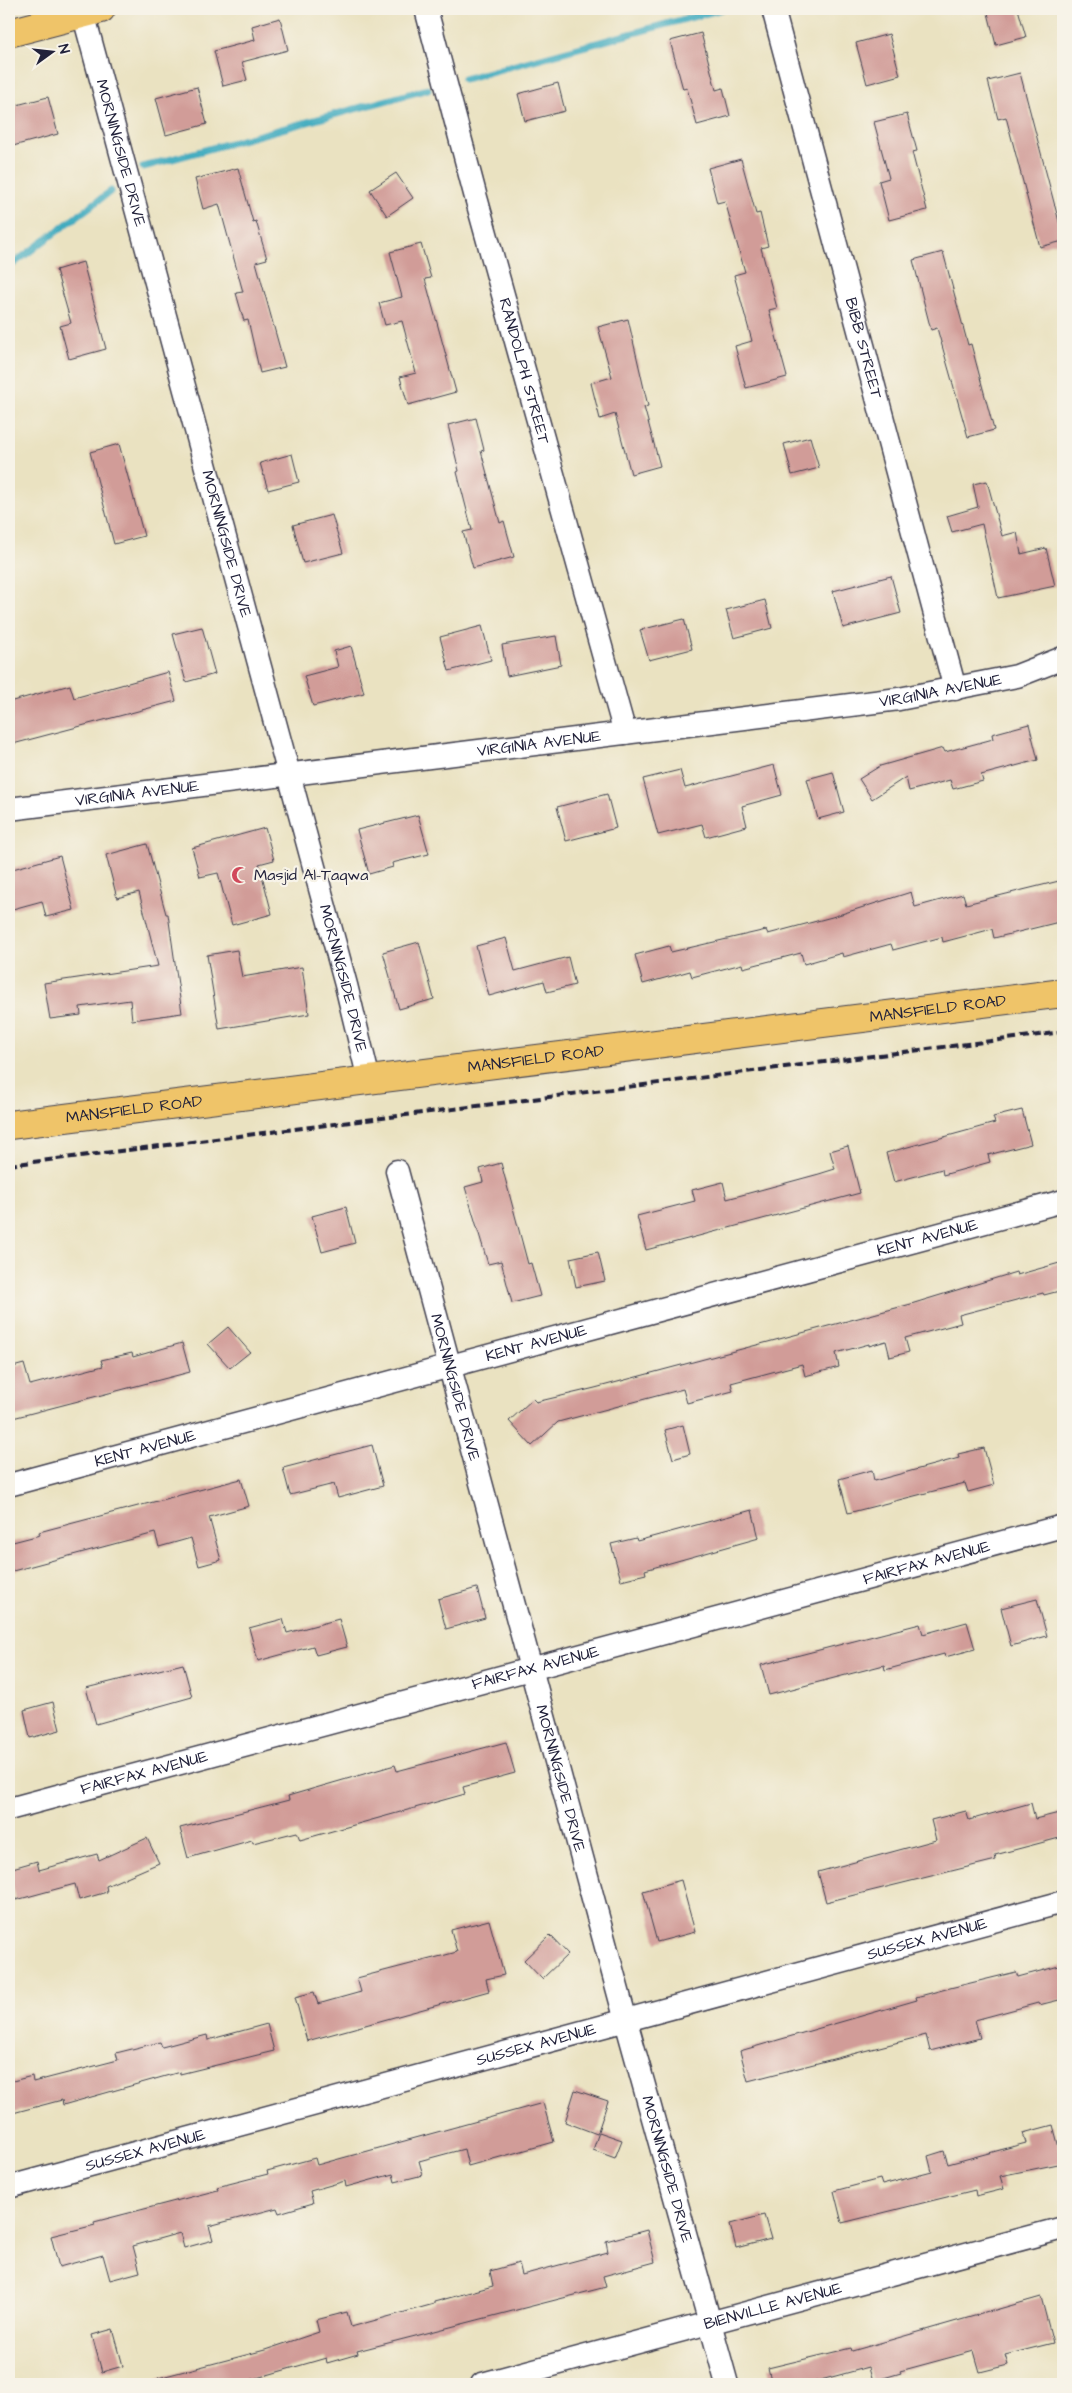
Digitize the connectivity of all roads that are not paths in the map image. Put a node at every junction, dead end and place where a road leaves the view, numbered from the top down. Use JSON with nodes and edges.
{"nodes":[{"id":1,"x":426,"y":9,"type":"edge"},
{"id":2,"x":773,"y":9,"type":"edge"},
{"id":3,"x":89,"y":10,"type":"edge"},
{"id":4,"x":9,"y":33,"type":"edge"},
{"id":5,"x":1063,"y":658,"type":"edge"},
{"id":6,"x":955,"y":689,"type":"junction"},
{"id":7,"x":625,"y":733,"type":"junction"},
{"id":8,"x":287,"y":773,"type":"junction"},
{"id":9,"x":9,"y":809,"type":"edge"},
{"id":10,"x":1063,"y":993,"type":"edge"},
{"id":11,"x":368,"y":1080,"type":"junction"},
{"id":12,"x":9,"y":1125,"type":"edge"},
{"id":13,"x":397,"y":1171,"type":"dead end"},
{"id":14,"x":1063,"y":1201,"type":"edge"},
{"id":15,"x":450,"y":1366,"type":"junction"},
{"id":16,"x":9,"y":1485,"type":"edge"},
{"id":17,"x":1063,"y":1526,"type":"edge"},
{"id":18,"x":532,"y":1670,"type":"junction"},
{"id":19,"x":9,"y":1809,"type":"edge"},
{"id":20,"x":1063,"y":1902,"type":"edge"},
{"id":21,"x":626,"y":2020,"type":"junction"},
{"id":22,"x":9,"y":2187,"type":"edge"},
{"id":23,"x":1063,"y":2228,"type":"edge"},
{"id":24,"x":710,"y":2323,"type":"junction"},
{"id":25,"x":482,"y":2384,"type":"edge"},
{"id":26,"x":727,"y":2384,"type":"edge"}],
"edges":[{"from":1,"to":7,"type":"street","name":"RANDOLPH STREET"},
{"from":2,"to":6,"type":"street","name":"BIBB STREET"},
{"from":3,"to":4,"type":"main road"},
{"from":3,"to":8,"type":"street","name":"MORNINGSIDE DRIVE"},
{"from":5,"to":6,"type":"street","name":"VIRGINIA AVENUE"},
{"from":6,"to":7,"type":"street","name":"VIRGINIA AVENUE"},
{"from":7,"to":8,"type":"street","name":"VIRGINIA AVENUE"},
{"from":8,"to":9,"type":"street","name":"VIRGINIA AVENUE"},
{"from":8,"to":11,"type":"street","name":"MORNINGSIDE DRIVE"},
{"from":10,"to":11,"type":"main road","name":"MANSFIELD ROAD"},
{"from":11,"to":12,"type":"main road","name":"MANSFIELD ROAD"},
{"from":13,"to":15,"type":"street","name":"MORNINGSIDE DRIVE"},
{"from":14,"to":15,"type":"street","name":"KENT AVENUE"},
{"from":15,"to":16,"type":"street","name":"KENT AVENUE"},
{"from":15,"to":18,"type":"street","name":"MORNINGSIDE DRIVE"},
{"from":17,"to":18,"type":"street","name":"FAIRFAX AVENUE"},
{"from":18,"to":19,"type":"street","name":"FAIRFAX AVENUE"},
{"from":18,"to":21,"type":"street","name":"MORNINGSIDE DRIVE"},
{"from":20,"to":21,"type":"street","name":"SUSSEX AVENUE"},
{"from":21,"to":22,"type":"street","name":"SUSSEX AVENUE"},
{"from":21,"to":24,"type":"street","name":"MORNINGSIDE DRIVE"},
{"from":23,"to":24,"type":"street","name":"BIENVILLE AVENUE"},
{"from":24,"to":25,"type":"street","name":"BIENVILLE AVENUE"},
{"from":24,"to":26,"type":"street","name":"MORNINGSIDE DRIVE"}]}
